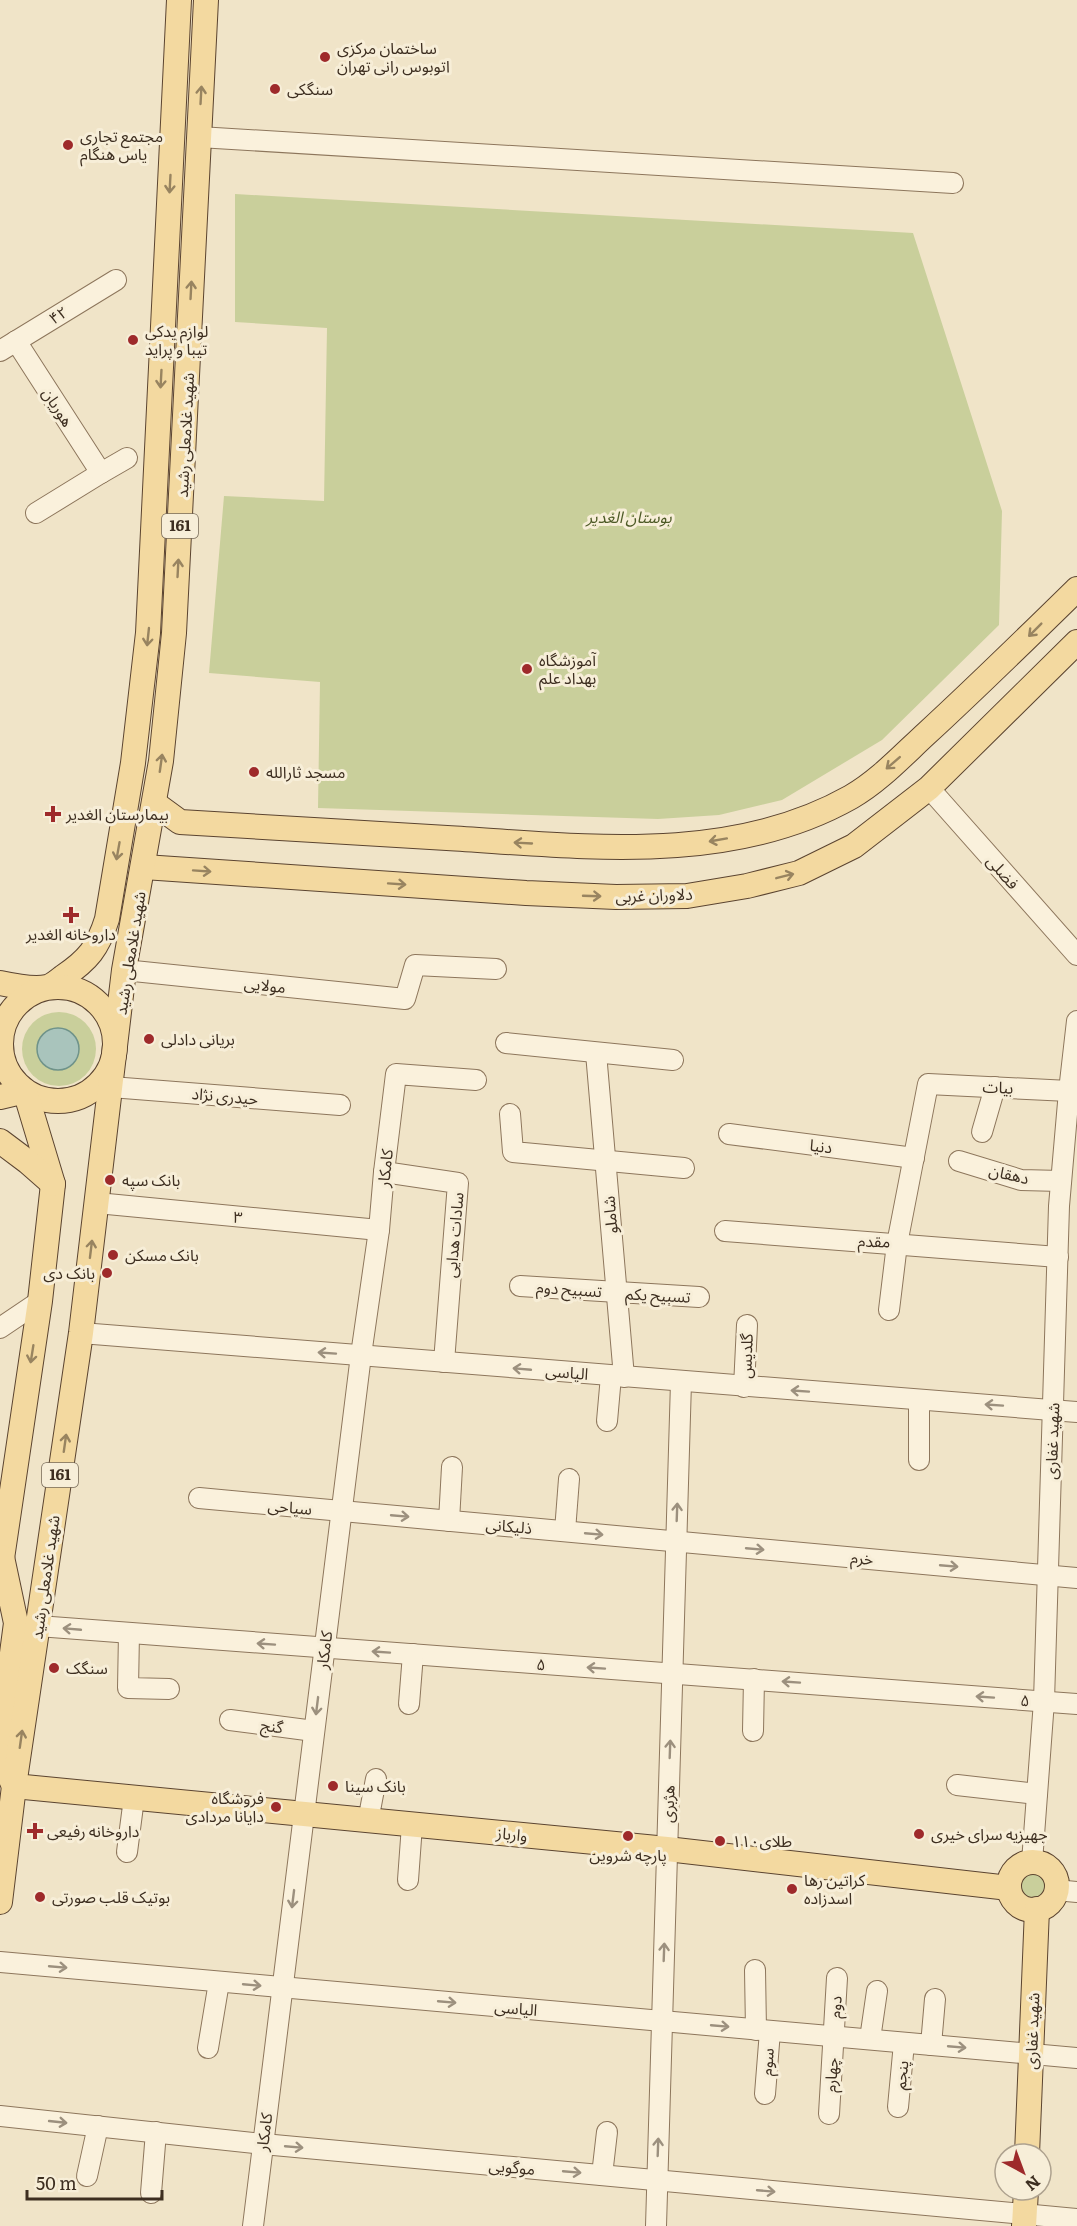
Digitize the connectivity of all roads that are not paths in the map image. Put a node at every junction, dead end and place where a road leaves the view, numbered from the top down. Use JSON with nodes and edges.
{"nodes":[{"id":1,"x":179,"y":0,"type":"edge"},
{"id":2,"x":206,"y":0,"type":"edge"},
{"id":3,"x":199,"y":137,"type":"junction"},
{"id":4,"x":953,"y":183,"type":"dead end"},
{"id":5,"x":116,"y":280,"type":"dead end"},
{"id":6,"x":8,"y":346,"type":"edge"},
{"id":7,"x":127,"y":458,"type":"dead end"},
{"id":8,"x":101,"y":473,"type":"junction"},
{"id":9,"x":36,"y":513,"type":"dead end"},
{"id":10,"x":1077,"y":589,"type":"edge"},
{"id":11,"x":1077,"y":642,"type":"edge"},
{"id":12,"x":929,"y":788,"type":"junction"},
{"id":13,"x":154,"y":803,"type":"junction"},
{"id":14,"x":144,"y":867,"type":"junction"},
{"id":15,"x":1077,"y":955,"type":"edge"},
{"id":16,"x":496,"y":969,"type":"dead end"},
{"id":17,"x":124,"y":970,"type":"junction"},
{"id":18,"x":0,"y":983,"type":"edge"},
{"id":19,"x":49,"y":987,"type":"junction"},
{"id":20,"x":1077,"y":1021,"type":"edge"},
{"id":21,"x":2,"y":1025,"type":"edge"},
{"id":22,"x":506,"y":1043,"type":"dead end"},
{"id":23,"x":115,"y":1048,"type":"junction"},
{"id":24,"x":596,"y":1053,"type":"junction"},
{"id":25,"x":673,"y":1060,"type":"dead end"},
{"id":26,"x":476,"y":1080,"type":"dead end"},
{"id":27,"x":928,"y":1084,"type":"joint"},
{"id":28,"x":111,"y":1087,"type":"junction"},
{"id":29,"x":995,"y":1087,"type":"junction"},
{"id":30,"x":25,"y":1090,"type":"junction"},
{"id":31,"x":1069,"y":1091,"type":"junction"},
{"id":32,"x":0,"y":1097,"type":"edge"},
{"id":33,"x":340,"y":1105,"type":"dead end"},
{"id":34,"x":510,"y":1114,"type":"dead end"},
{"id":35,"x":982,"y":1132,"type":"dead end"},
{"id":36,"x":729,"y":1134,"type":"dead end"},
{"id":37,"x":0,"y":1141,"type":"edge"},
{"id":38,"x":914,"y":1158,"type":"junction"},
{"id":39,"x":606,"y":1160,"type":"junction"},
{"id":40,"x":959,"y":1161,"type":"dead end"},
{"id":41,"x":684,"y":1168,"type":"dead end"},
{"id":42,"x":384,"y":1172,"type":"junction"},
{"id":43,"x":1061,"y":1181,"type":"junction"},
{"id":44,"x":53,"y":1184,"type":"junction"},
{"id":45,"x":97,"y":1203,"type":"junction"},
{"id":46,"x":1068,"y":1207,"type":"edge"},
{"id":47,"x":379,"y":1230,"type":"junction"},
{"id":48,"x":725,"y":1230,"type":"dead end"},
{"id":49,"x":897,"y":1244,"type":"junction"},
{"id":50,"x":1058,"y":1257,"type":"junction"},
{"id":51,"x":520,"y":1286,"type":"dead end"},
{"id":52,"x":617,"y":1292,"type":"junction"},
{"id":53,"x":699,"y":1297,"type":"dead end"},
{"id":54,"x":40,"y":1301,"type":"junction"},
{"id":55,"x":890,"y":1310,"type":"dead end"},
{"id":56,"x":747,"y":1325,"type":"dead end"},
{"id":57,"x":0,"y":1328,"type":"edge"},
{"id":58,"x":81,"y":1333,"type":"junction"},
{"id":59,"x":361,"y":1355,"type":"junction"},
{"id":60,"x":444,"y":1362,"type":"junction"},
{"id":61,"x":618,"y":1377,"type":"junction"},
{"id":62,"x":681,"y":1382,"type":"junction"},
{"id":63,"x":744,"y":1387,"type":"junction"},
{"id":64,"x":919,"y":1400,"type":"junction"},
{"id":65,"x":1053,"y":1410,"type":"junction"},
{"id":66,"x":1077,"y":1412,"type":"edge"},
{"id":67,"x":608,"y":1421,"type":"dead end"},
{"id":68,"x":919,"y":1460,"type":"dead end"},
{"id":69,"x":452,"y":1467,"type":"dead end"},
{"id":70,"x":569,"y":1479,"type":"dead end"},
{"id":71,"x":199,"y":1498,"type":"dead end"},
{"id":72,"x":341,"y":1511,"type":"junction"},
{"id":73,"x":449,"y":1521,"type":"junction"},
{"id":74,"x":565,"y":1531,"type":"junction"},
{"id":75,"x":676,"y":1541,"type":"junction"},
{"id":76,"x":1,"y":1563,"type":"edge"},
{"id":77,"x":1047,"y":1575,"type":"junction"},
{"id":78,"x":1077,"y":1578,"type":"edge"},
{"id":79,"x":38,"y":1626,"type":"junction"},
{"id":80,"x":129,"y":1634,"type":"junction"},
{"id":81,"x":325,"y":1648,"type":"junction"},
{"id":82,"x":413,"y":1654,"type":"junction"},
{"id":83,"x":672,"y":1673,"type":"junction"},
{"id":84,"x":754,"y":1679,"type":"junction"},
{"id":85,"x":169,"y":1689,"type":"dead end"},
{"id":86,"x":1044,"y":1701,"type":"junction"},
{"id":87,"x":409,"y":1704,"type":"dead end"},
{"id":88,"x":1077,"y":1704,"type":"edge"},
{"id":89,"x":230,"y":1720,"type":"dead end"},
{"id":90,"x":314,"y":1731,"type":"junction"},
{"id":91,"x":753,"y":1731,"type":"dead end"},
{"id":92,"x":0,"y":1744,"type":"edge"},
{"id":93,"x":0,"y":1755,"type":"edge"},
{"id":94,"x":376,"y":1779,"type":"dead end"},
{"id":95,"x":957,"y":1785,"type":"dead end"},
{"id":96,"x":14,"y":1786,"type":"junction"},
{"id":97,"x":1037,"y":1794,"type":"junction"},
{"id":98,"x":134,"y":1798,"type":"junction"},
{"id":99,"x":304,"y":1814,"type":"junction"},
{"id":100,"x":368,"y":1821,"type":"junction"},
{"id":101,"x":412,"y":1825,"type":"junction"},
{"id":102,"x":3,"y":1847,"type":"edge"},
{"id":103,"x":667,"y":1849,"type":"junction"},
{"id":104,"x":127,"y":1852,"type":"dead end"},
{"id":105,"x":1032,"y":1862,"type":"junction"},
{"id":106,"x":408,"y":1880,"type":"dead end"},
{"id":107,"x":1009,"y":1888,"type":"junction"},
{"id":108,"x":1066,"y":1891,"type":"edge"},
{"id":109,"x":0,"y":1902,"type":"edge"},
{"id":110,"x":1037,"y":1909,"type":"junction"},
{"id":111,"x":0,"y":1962,"type":"edge"},
{"id":112,"x":755,"y":1970,"type":"dead end"},
{"id":113,"x":837,"y":1978,"type":"dead end"},
{"id":114,"x":219,"y":1982,"type":"junction"},
{"id":115,"x":282,"y":1987,"type":"junction"},
{"id":116,"x":877,"y":1991,"type":"dead end"},
{"id":117,"x":935,"y":1999,"type":"dead end"},
{"id":118,"x":662,"y":2021,"type":"junction"},
{"id":119,"x":763,"y":2030,"type":"junction"},
{"id":120,"x":833,"y":2036,"type":"junction"},
{"id":121,"x":870,"y":2039,"type":"junction"},
{"id":122,"x":904,"y":2043,"type":"junction"},
{"id":123,"x":931,"y":2045,"type":"junction"},
{"id":124,"x":208,"y":2048,"type":"dead end"},
{"id":125,"x":1031,"y":2054,"type":"junction"},
{"id":126,"x":1077,"y":2058,"type":"edge"},
{"id":127,"x":765,"y":2094,"type":"dead end"},
{"id":128,"x":898,"y":2107,"type":"dead end"},
{"id":129,"x":829,"y":2114,"type":"dead end"},
{"id":130,"x":0,"y":2116,"type":"edge"},
{"id":131,"x":98,"y":2126,"type":"junction"},
{"id":132,"x":156,"y":2132,"type":"junction"},
{"id":133,"x":607,"y":2132,"type":"dead end"},
{"id":134,"x":1027,"y":2142,"type":"edge"},
{"id":135,"x":263,"y":2144,"type":"junction"},
{"id":136,"x":602,"y":2175,"type":"junction"},
{"id":137,"x":87,"y":2176,"type":"dead end"},
{"id":138,"x":657,"y":2181,"type":"junction"},
{"id":139,"x":151,"y":2193,"type":"dead end"},
{"id":140,"x":1026,"y":2202,"type":"edge"},
{"id":141,"x":1077,"y":2219,"type":"edge"},
{"id":142,"x":1025,"y":2220,"type":"edge"},
{"id":143,"x":253,"y":2226,"type":"edge"},
{"id":144,"x":656,"y":2226,"type":"edge"}],
"edges":[{"from":1,"to":19,"type":"main road","name":"شهید غلامعلی رشید","number":"161","one_way":true},
{"from":3,"to":2,"type":"main road","name":"شهید غلامعلی رشید","number":"161","one_way":true},
{"from":3,"to":4,"type":"street"},
{"from":13,"to":3,"type":"main road","name":"شهید غلامعلی رشید","number":"161","one_way":true},
{"from":5,"to":6,"type":"street","name":"۴۲"},
{"from":6,"to":8,"type":"street","name":"هوریان"},
{"from":7,"to":8,"type":"street"},
{"from":8,"to":9,"type":"street"},
{"from":10,"to":13,"type":"main road","one_way":true},
{"from":11,"to":12,"type":"main road","name":"دلاوران غربی"},
{"from":14,"to":12,"type":"main road","name":"دلاوران غربی","one_way":true},
{"from":12,"to":15,"type":"street","name":"فضلی"},
{"from":13,"to":14,"type":"main road","name":"شهید غلامعلی رشید","number":"161"},
{"from":14,"to":17,"type":"main road","name":"شهید غلامعلی رشید","number":"161"},
{"from":16,"to":17,"type":"street","name":"مولایی"},
{"from":17,"to":23,"type":"main road","name":"شهید غلامعلی رشید","number":"161"},
{"from":18,"to":19,"type":"main road"},
{"from":19,"to":21,"type":"main road"},
{"from":19,"to":23,"type":"main road"},
{"from":20,"to":31,"type":"street","name":"شهید غفاری"},
{"from":21,"to":30,"type":"main road"},
{"from":22,"to":24,"type":"street"},
{"from":23,"to":28,"type":"main road","name":"شهید غلامعلی رشید","number":"161"},
{"from":23,"to":30,"type":"main road"},
{"from":24,"to":25,"type":"street"},
{"from":24,"to":39,"type":"street","name":"شاملو"},
{"from":26,"to":42,"type":"street","name":"کامکار"},
{"from":27,"to":29,"type":"street","name":"بیات"},
{"from":27,"to":38,"type":"street","name":"مقدم"},
{"from":28,"to":33,"type":"street","name":"حیدری نژاد"},
{"from":28,"to":45,"type":"main road","name":"شهید غلامعلی رشید","number":"161"},
{"from":29,"to":31,"type":"street","name":"بیات"},
{"from":29,"to":35,"type":"street"},
{"from":30,"to":32,"type":"main road"},
{"from":30,"to":44,"type":"main road"},
{"from":31,"to":43,"type":"street","name":"شهید غفاری"},
{"from":34,"to":39,"type":"street"},
{"from":36,"to":38,"type":"street","name":"دنیا"},
{"from":37,"to":44,"type":"main road"},
{"from":38,"to":49,"type":"street","name":"مقدم"},
{"from":39,"to":41,"type":"street"},
{"from":39,"to":52,"type":"street","name":"شاملو"},
{"from":40,"to":43,"type":"street","name":"دهقان"},
{"from":42,"to":47,"type":"street","name":"کامکار"},
{"from":42,"to":60,"type":"street","name":"سادات هدایی"},
{"from":43,"to":46,"type":"street","name":"شهید غفاری"},
{"from":44,"to":54,"type":"main road"},
{"from":45,"to":47,"type":"street","name":"۳"},
{"from":58,"to":45,"type":"main road","name":"شهید غلامعلی رشید","number":"161","one_way":true},
{"from":46,"to":50,"type":"street","name":"شهید غفاری"},
{"from":47,"to":59,"type":"street","name":"کامکار"},
{"from":48,"to":49,"type":"street","name":"مقدم"},
{"from":49,"to":50,"type":"street"},
{"from":49,"to":55,"type":"street"},
{"from":50,"to":65,"type":"street","name":"شهید غفاری"},
{"from":51,"to":52,"type":"street","name":"تسبیح دوم"},
{"from":52,"to":53,"type":"street","name":"تسبیح یکم"},
{"from":52,"to":61,"type":"street","name":"شاملو"},
{"from":54,"to":57,"type":"street"},
{"from":54,"to":76,"type":"main road","one_way":true},
{"from":56,"to":63,"type":"street","name":"گلدیس"},
{"from":59,"to":58,"type":"street","name":"الیاسی","one_way":true},
{"from":79,"to":58,"type":"main road","name":"شهید غلامعلی رشید","number":"161","one_way":true},
{"from":59,"to":60,"type":"street","name":"الیاسی"},
{"from":59,"to":72,"type":"street","name":"کامکار"},
{"from":61,"to":60,"type":"street","name":"الیاسی","one_way":true},
{"from":61,"to":62,"type":"street","name":"الیاسی"},
{"from":61,"to":67,"type":"street","name":"شاملو"},
{"from":62,"to":63,"type":"street","name":"الیاسی"},
{"from":75,"to":62,"type":"street","name":"هژبری","one_way":true},
{"from":64,"to":63,"type":"street","name":"الیاسی","one_way":true},
{"from":65,"to":64,"type":"street","name":"الیاسی","one_way":true},
{"from":64,"to":68,"type":"street"},
{"from":65,"to":66,"type":"street","name":"الیاسی"},
{"from":65,"to":77,"type":"street","name":"شهید غفاری"},
{"from":69,"to":73,"type":"street"},
{"from":70,"to":74,"type":"street"},
{"from":71,"to":72,"type":"street","name":"سیاحی"},
{"from":72,"to":73,"type":"street","name":"ذلیکانی","one_way":true},
{"from":72,"to":81,"type":"street","name":"کامکار"},
{"from":73,"to":74,"type":"street","name":"ذلیکانی"},
{"from":74,"to":75,"type":"street","name":"ذلیکانی","one_way":true},
{"from":75,"to":77,"type":"street","name":"خرم","one_way":true},
{"from":75,"to":83,"type":"street","name":"هژبری"},
{"from":76,"to":92,"type":"main road"},
{"from":77,"to":78,"type":"street","name":"خرم"},
{"from":77,"to":86,"type":"street","name":"شهید غفاری"},
{"from":80,"to":79,"type":"street","name":"۵","one_way":true},
{"from":96,"to":79,"type":"main road","name":"شهید غلامعلی رشید","number":"161","one_way":true},
{"from":81,"to":80,"type":"street","name":"۵","one_way":true},
{"from":80,"to":85,"type":"street"},
{"from":82,"to":81,"type":"street","name":"۵","one_way":true},
{"from":81,"to":90,"type":"street","name":"کامکار","one_way":true},
{"from":83,"to":82,"type":"street","name":"۵","one_way":true},
{"from":82,"to":87,"type":"street"},
{"from":83,"to":84,"type":"street","name":"۵"},
{"from":103,"to":83,"type":"street","name":"هژبری","one_way":true},
{"from":86,"to":84,"type":"street","name":"۵","one_way":true},
{"from":84,"to":91,"type":"street"},
{"from":86,"to":88,"type":"street","name":"۵"},
{"from":86,"to":97,"type":"street","name":"شهید غفاری"},
{"from":89,"to":90,"type":"street","name":"گنج"},
{"from":90,"to":99,"type":"street","name":"کامکار"},
{"from":93,"to":96,"type":"main road"},
{"from":94,"to":100,"type":"street"},
{"from":95,"to":97,"type":"street"},
{"from":96,"to":98,"type":"main road","name":"وارباز"},
{"from":96,"to":102,"type":"main road","name":"شهید غلامعلی رشید","number":"161"},
{"from":97,"to":105,"type":"street","name":"شهید غفاری"},
{"from":98,"to":99,"type":"main road","name":"وارباز"},
{"from":98,"to":104,"type":"street"},
{"from":99,"to":100,"type":"main road","name":"وارباز"},
{"from":99,"to":115,"type":"street","name":"کامکار","one_way":true},
{"from":100,"to":101,"type":"main road","name":"وارباز"},
{"from":101,"to":103,"type":"main road","name":"وارباز"},
{"from":101,"to":106,"type":"street"},
{"from":102,"to":109,"type":"main road","name":"شهید غلامعلی رشید","number":"161"},
{"from":103,"to":107,"type":"main road","name":"وارباز"},
{"from":118,"to":103,"type":"street","name":"هژبری","one_way":true},
{"from":105,"to":107,"type":"main road"},
{"from":105,"to":108,"type":"main road"},
{"from":107,"to":110,"type":"main road"},
{"from":108,"to":110,"type":"main road"},
{"from":110,"to":125,"type":"main road","name":"شهید غفاری"},
{"from":111,"to":114,"type":"street","name":"الیاسی","one_way":true},
{"from":112,"to":119,"type":"street","name":"سوم"},
{"from":113,"to":120,"type":"street","name":"دوم"},
{"from":114,"to":115,"type":"street","name":"الیاسی","one_way":true},
{"from":114,"to":124,"type":"street"},
{"from":115,"to":118,"type":"street","name":"الیاسی","one_way":true},
{"from":115,"to":135,"type":"street","name":"کامکار"},
{"from":116,"to":121,"type":"street"},
{"from":117,"to":123,"type":"street"},
{"from":118,"to":119,"type":"street","name":"الیاسی","one_way":true},
{"from":138,"to":118,"type":"street","name":"هژبری","one_way":true},
{"from":119,"to":120,"type":"street","name":"الیاسی"},
{"from":119,"to":127,"type":"street","name":"سوم"},
{"from":120,"to":121,"type":"street","name":"الیاسی"},
{"from":120,"to":129,"type":"street","name":"چهارم"},
{"from":121,"to":122,"type":"street","name":"الیاسی"},
{"from":122,"to":123,"type":"street","name":"الیاسی"},
{"from":122,"to":128,"type":"street","name":"پنجم"},
{"from":123,"to":125,"type":"street","name":"الیاسی","one_way":true},
{"from":125,"to":126,"type":"street","name":"الیاسی"},
{"from":125,"to":134,"type":"main road","name":"شهید غفاری"},
{"from":130,"to":131,"type":"street","name":"موگویی","one_way":true},
{"from":131,"to":132,"type":"street","name":"موگویی"},
{"from":131,"to":137,"type":"street"},
{"from":132,"to":135,"type":"street","name":"موگویی"},
{"from":132,"to":139,"type":"street"},
{"from":133,"to":136,"type":"street"},
{"from":135,"to":136,"type":"street","name":"موگویی","one_way":true},
{"from":135,"to":143,"type":"street","name":"کامکار"},
{"from":136,"to":138,"type":"street","name":"موگویی"},
{"from":138,"to":142,"type":"street","name":"موگویی","one_way":true},
{"from":138,"to":144,"type":"street","name":"هژبری"},
{"from":140,"to":142,"type":"main road"},
{"from":141,"to":142,"type":"street","name":"موگویی"}]}
